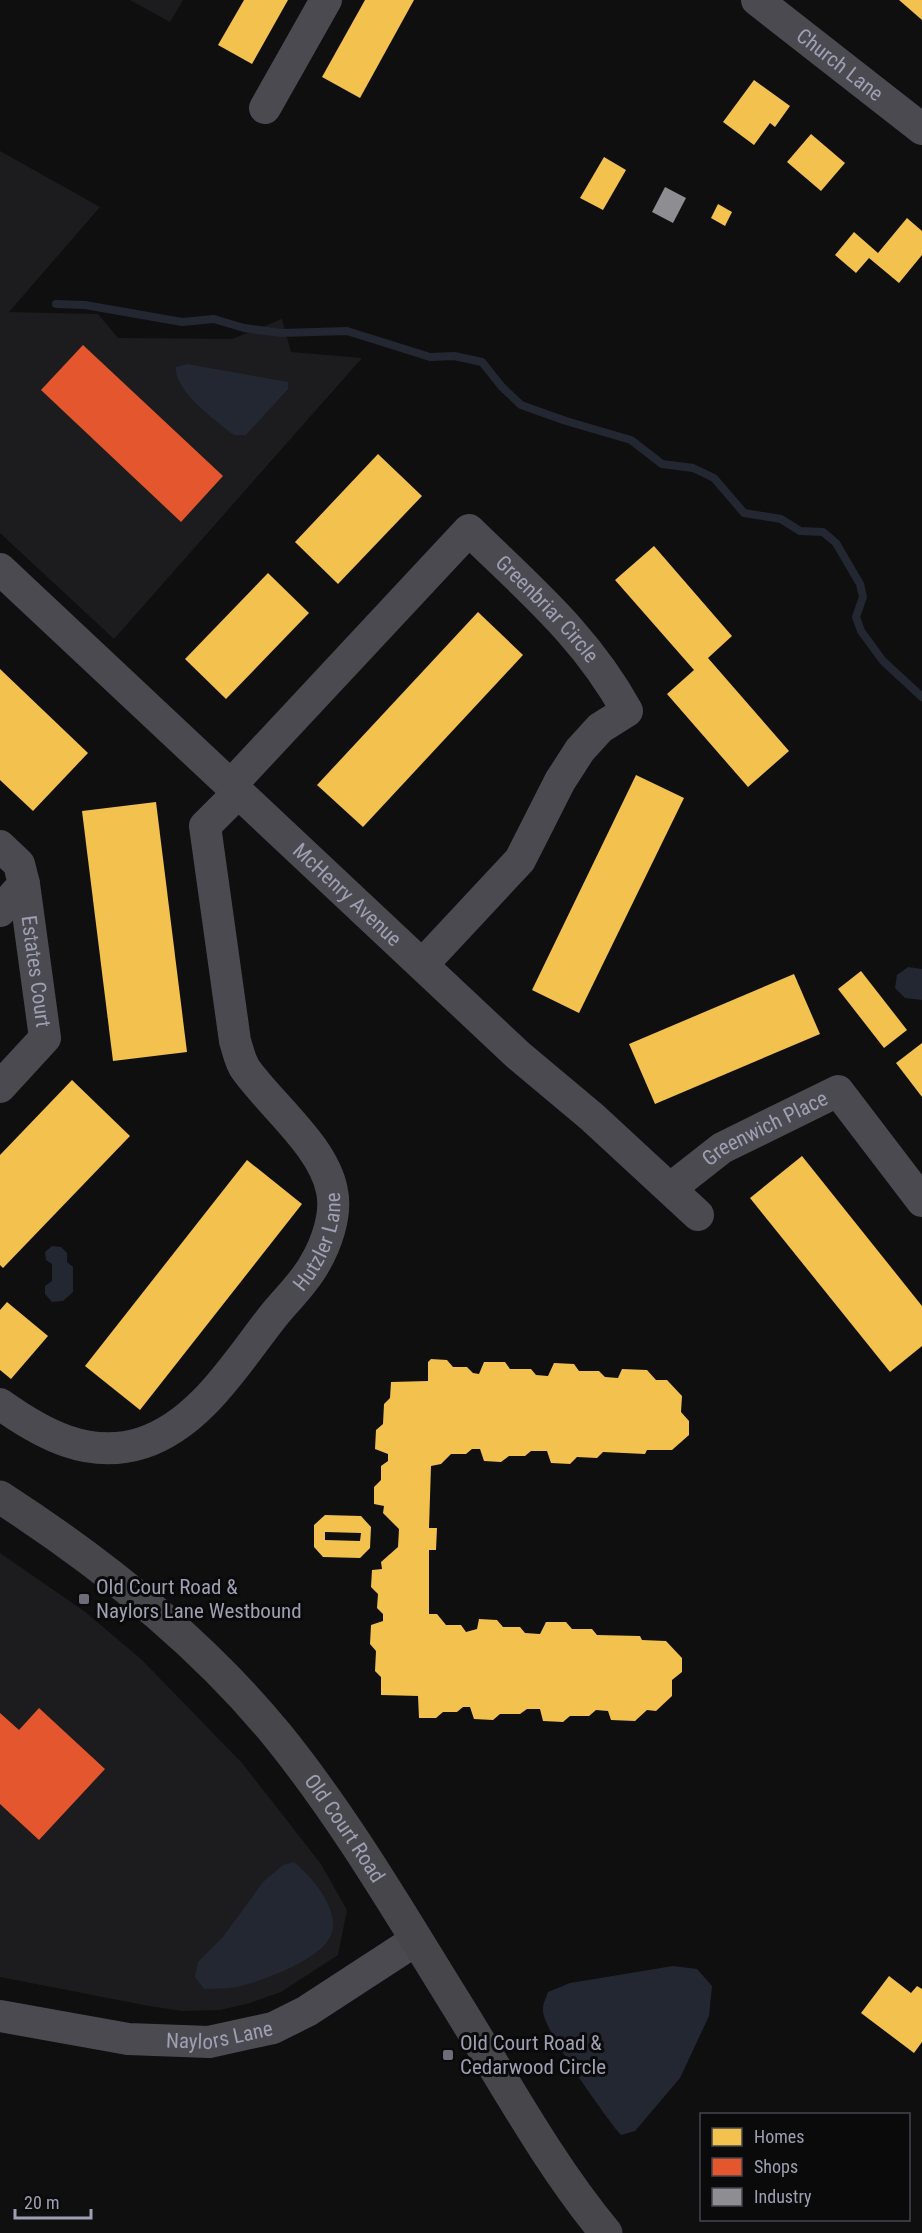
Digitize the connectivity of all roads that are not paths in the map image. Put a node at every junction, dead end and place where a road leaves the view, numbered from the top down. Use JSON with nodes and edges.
{"nodes":[{"id":1,"x":326,"y":0,"type":"edge"},
{"id":2,"x":757,"y":0,"type":"edge"},
{"id":3,"x":265,"y":108,"type":"dead end"},
{"id":4,"x":922,"y":129,"type":"edge"},
{"id":5,"x":0,"y":569,"type":"edge"},
{"id":6,"x":235,"y":788,"type":"junction"},
{"id":7,"x":0,"y":846,"type":"edge"},
{"id":8,"x":24,"y":884,"type":"junction"},
{"id":9,"x":0,"y":911,"type":"edge"},
{"id":10,"x":423,"y":964,"type":"junction"},
{"id":11,"x":0,"y":1087,"type":"edge"},
{"id":12,"x":671,"y":1188,"type":"junction"},
{"id":13,"x":922,"y":1202,"type":"edge"},
{"id":14,"x":698,"y":1215,"type":"dead end"},
{"id":15,"x":0,"y":1404,"type":"edge"},
{"id":16,"x":0,"y":1497,"type":"edge"},
{"id":17,"x":416,"y":1940,"type":"junction"},
{"id":18,"x":0,"y":2016,"type":"edge"},
{"id":19,"x":606,"y":2233,"type":"edge"}],
"edges":[{"from":1,"to":3,"type":"street"},
{"from":2,"to":4,"type":"street","name":"Church Lane"},
{"from":5,"to":6,"type":"street","name":"McHenry Avenue"},
{"from":6,"to":10,"type":"street","name":"McHenry Avenue"},
{"from":6,"to":10,"type":"street","name":"Greenbriar Circle"},
{"from":6,"to":15,"type":"street","name":"Hutzler Lane"},
{"from":7,"to":8,"type":"street","name":"Estates Court"},
{"from":8,"to":9,"type":"street"},
{"from":8,"to":11,"type":"street","name":"Estates Court"},
{"from":10,"to":12,"type":"street","name":"McHenry Avenue"},
{"from":12,"to":13,"type":"street","name":"Greenwich Place"},
{"from":12,"to":14,"type":"street","name":"McHenry Avenue"},
{"from":16,"to":17,"type":"main road","name":"Old Court Road"},
{"from":17,"to":18,"type":"street","name":"Naylors Lane"},
{"from":17,"to":19,"type":"main road","name":"Old Court Road"}]}
